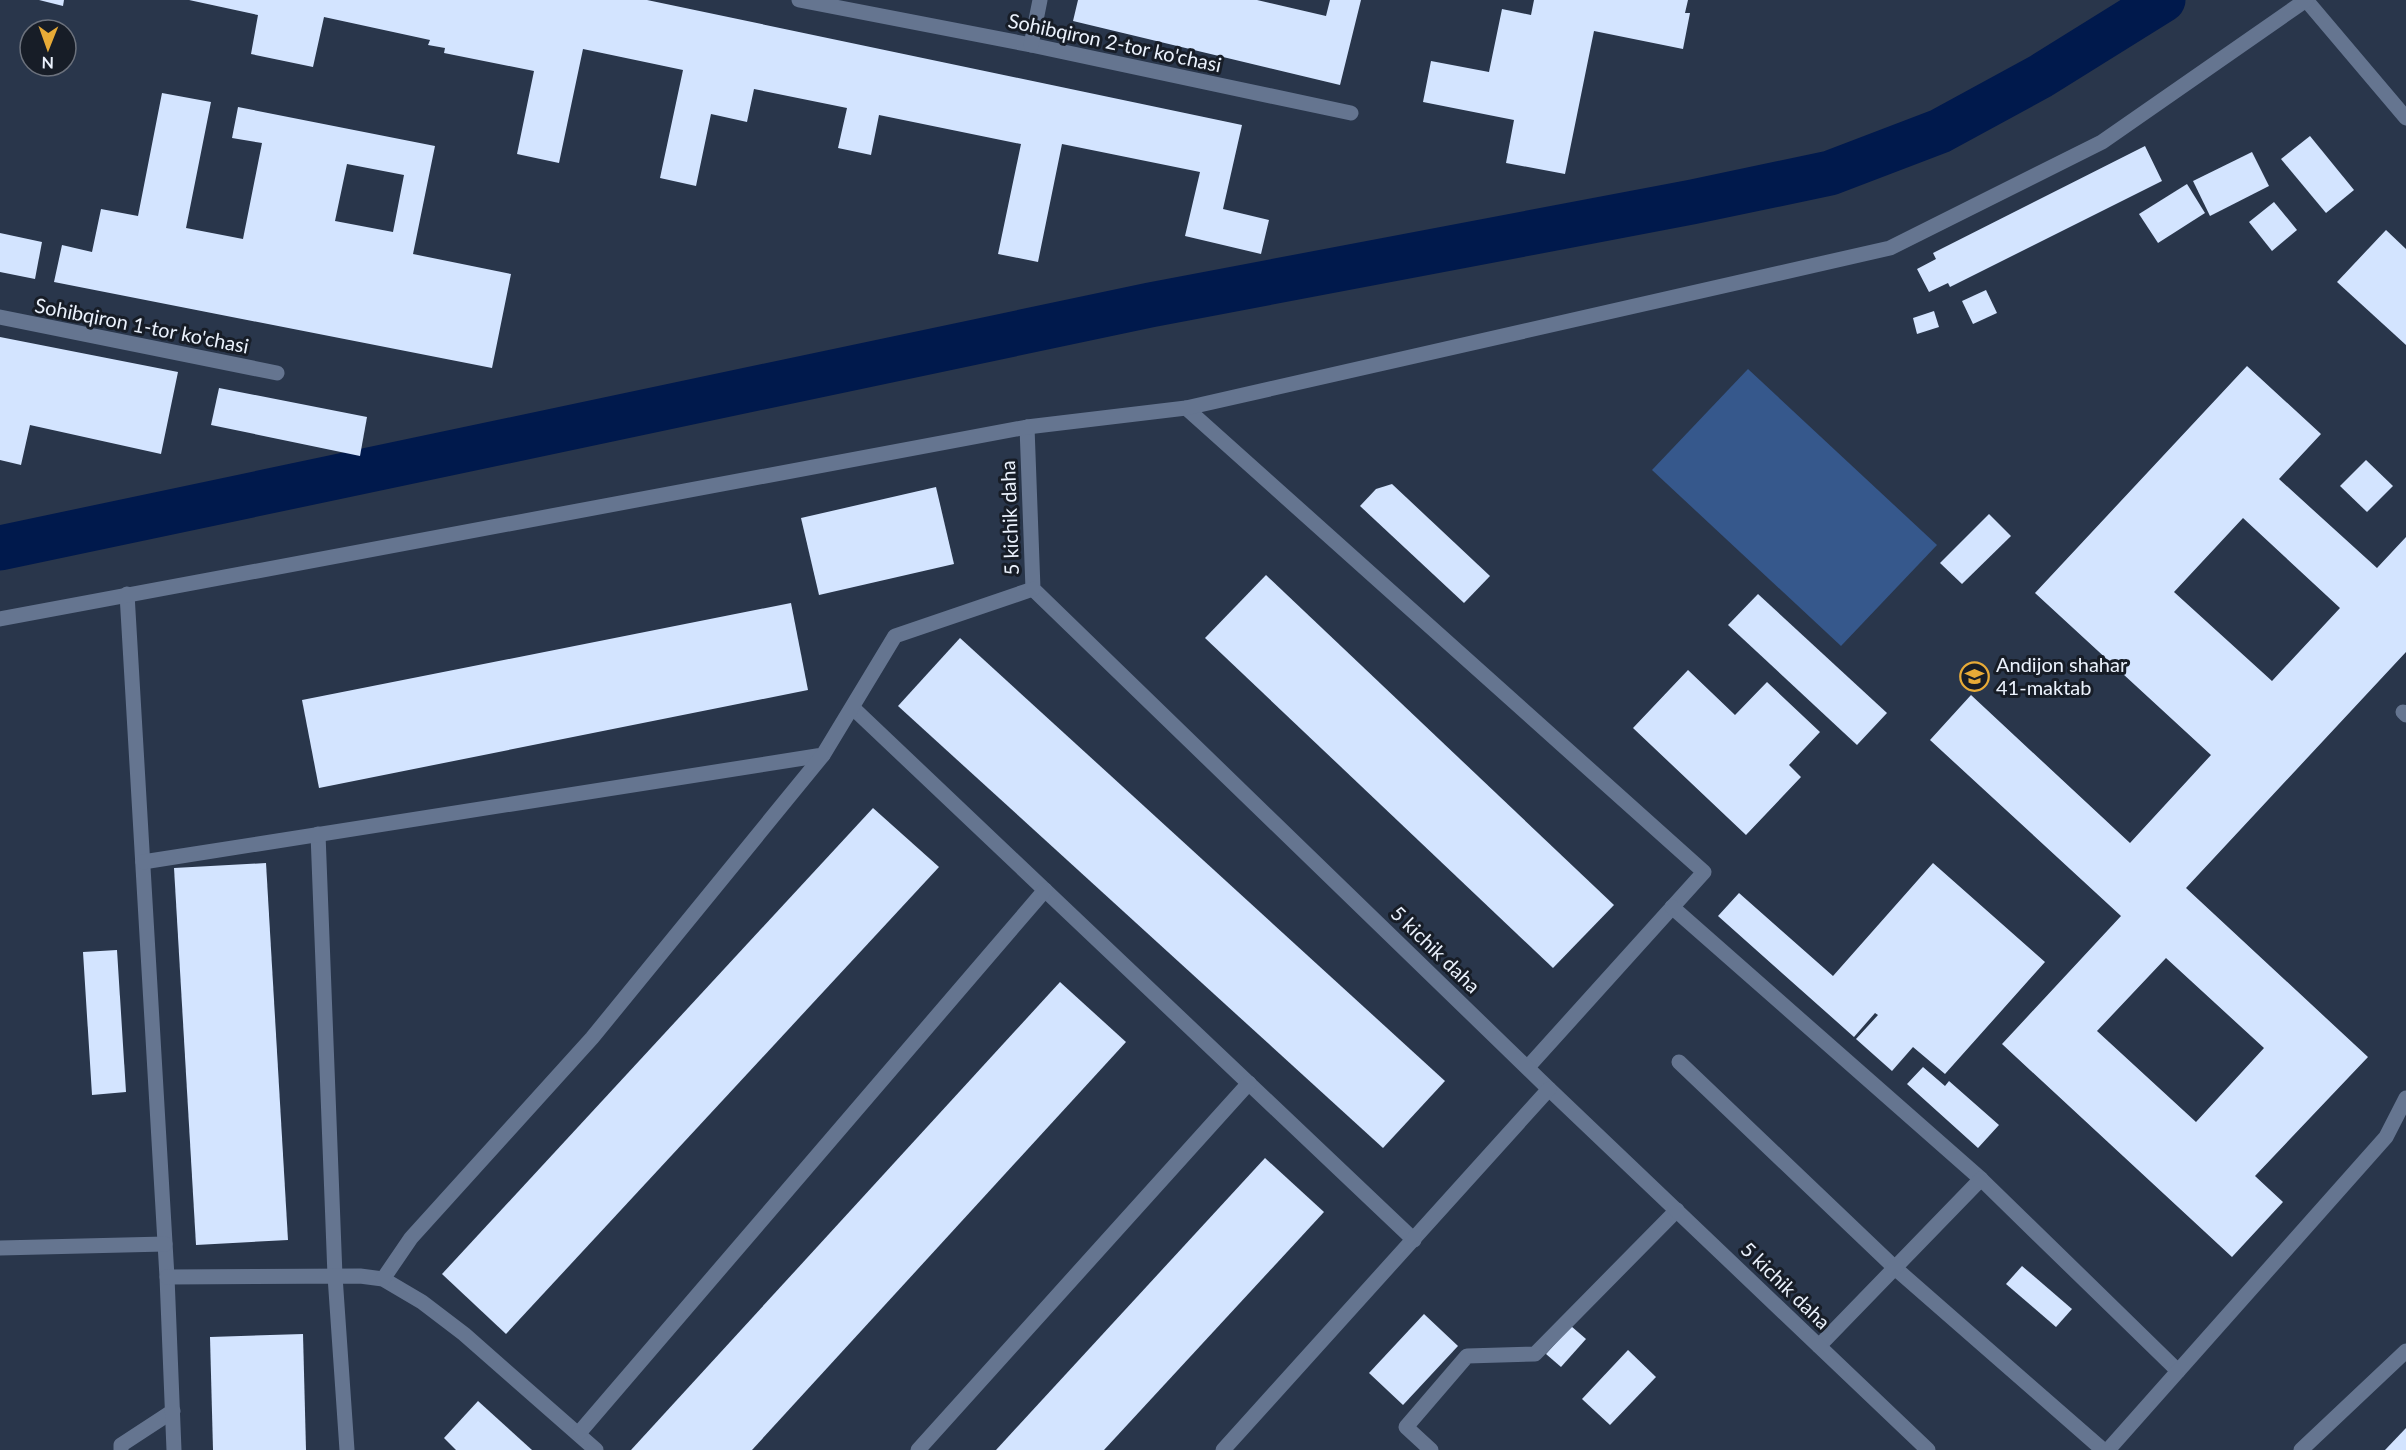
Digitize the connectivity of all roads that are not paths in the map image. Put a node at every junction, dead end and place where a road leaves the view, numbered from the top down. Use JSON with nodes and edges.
{"nodes":[{"id":1,"x":799,"y":0,"type":"edge"},
{"id":2,"x":1040,"y":0,"type":"edge"},
{"id":3,"x":2306,"y":0,"type":"edge"},
{"id":4,"x":1031,"y":45,"type":"junction"},
{"id":5,"x":1351,"y":113,"type":"dead end"},
{"id":6,"x":2406,"y":118,"type":"edge"},
{"id":7,"x":0,"y":317,"type":"edge"},
{"id":8,"x":276,"y":373,"type":"dead end"},
{"id":9,"x":1186,"y":408,"type":"junction"},
{"id":10,"x":1027,"y":427,"type":"junction"},
{"id":11,"x":1033,"y":590,"type":"junction"},
{"id":12,"x":127,"y":594,"type":"junction"},
{"id":13,"x":0,"y":619,"type":"edge"},
{"id":14,"x":853,"y":708,"type":"junction"},
{"id":15,"x":823,"y":755,"type":"junction"},
{"id":16,"x":318,"y":834,"type":"junction"},
{"id":17,"x":143,"y":862,"type":"junction"},
{"id":18,"x":1045,"y":890,"type":"junction"},
{"id":19,"x":1672,"y":907,"type":"junction"},
{"id":20,"x":1679,"y":1062,"type":"dead end"},
{"id":21,"x":1528,"y":1067,"type":"junction"},
{"id":22,"x":1249,"y":1083,"type":"junction"},
{"id":23,"x":1550,"y":1089,"type":"junction"},
{"id":24,"x":2406,"y":1098,"type":"edge"},
{"id":25,"x":1981,"y":1179,"type":"junction"},
{"id":26,"x":1677,"y":1210,"type":"junction"},
{"id":27,"x":1413,"y":1240,"type":"junction"},
{"id":28,"x":165,"y":1244,"type":"junction"},
{"id":29,"x":0,"y":1248,"type":"edge"},
{"id":30,"x":1895,"y":1268,"type":"junction"},
{"id":31,"x":335,"y":1276,"type":"junction"},
{"id":32,"x":167,"y":1277,"type":"junction"},
{"id":33,"x":383,"y":1279,"type":"junction"},
{"id":34,"x":1819,"y":1346,"type":"junction"},
{"id":35,"x":2406,"y":1351,"type":"edge"},
{"id":36,"x":2178,"y":1371,"type":"junction"},
{"id":37,"x":173,"y":1411,"type":"junction"},
{"id":38,"x":579,"y":1433,"type":"junction"},
{"id":39,"x":121,"y":1450,"type":"edge"},
{"id":40,"x":174,"y":1450,"type":"edge"},
{"id":41,"x":347,"y":1450,"type":"edge"},
{"id":42,"x":596,"y":1450,"type":"edge"},
{"id":43,"x":918,"y":1450,"type":"edge"},
{"id":44,"x":1223,"y":1450,"type":"edge"},
{"id":45,"x":1431,"y":1450,"type":"edge"},
{"id":46,"x":1928,"y":1450,"type":"edge"},
{"id":47,"x":2103,"y":1450,"type":"edge"},
{"id":48,"x":2108,"y":1450,"type":"edge"},
{"id":49,"x":2301,"y":1450,"type":"edge"}],
"edges":[{"from":1,"to":4,"type":"street","name":"Sohibqiron 2-tor ko'chasi"},
{"from":2,"to":4,"type":"street"},
{"from":3,"to":6,"type":"street"},
{"from":3,"to":9,"type":"street"},
{"from":4,"to":5,"type":"street","name":"Sohibqiron 2-tor ko'chasi"},
{"from":7,"to":8,"type":"street","name":"Sohibqiron 1-tor ko'chasi"},
{"from":9,"to":10,"type":"street"},
{"from":9,"to":19,"type":"street"},
{"from":10,"to":11,"type":"street","name":"5 kichik daha"},
{"from":10,"to":12,"type":"street"},
{"from":11,"to":14,"type":"street"},
{"from":11,"to":21,"type":"street","name":"5 kichik daha"},
{"from":12,"to":13,"type":"street"},
{"from":12,"to":17,"type":"street"},
{"from":14,"to":15,"type":"street"},
{"from":14,"to":18,"type":"street"},
{"from":15,"to":16,"type":"street"},
{"from":15,"to":33,"type":"street"},
{"from":16,"to":17,"type":"street"},
{"from":16,"to":31,"type":"street"},
{"from":17,"to":28,"type":"street"},
{"from":18,"to":22,"type":"street"},
{"from":18,"to":38,"type":"street"},
{"from":19,"to":21,"type":"street"},
{"from":19,"to":25,"type":"street"},
{"from":20,"to":30,"type":"street"},
{"from":21,"to":23,"type":"street","name":"5 kichik daha"},
{"from":22,"to":27,"type":"street"},
{"from":22,"to":43,"type":"street"},
{"from":23,"to":26,"type":"street","name":"5 kichik daha"},
{"from":23,"to":27,"type":"street"},
{"from":24,"to":36,"type":"street"},
{"from":25,"to":30,"type":"street"},
{"from":25,"to":36,"type":"street"},
{"from":26,"to":34,"type":"street","name":"5 kichik daha"},
{"from":26,"to":45,"type":"street"},
{"from":27,"to":44,"type":"street"},
{"from":28,"to":29,"type":"street"},
{"from":28,"to":32,"type":"street"},
{"from":30,"to":34,"type":"street"},
{"from":30,"to":47,"type":"street"},
{"from":31,"to":32,"type":"street"},
{"from":31,"to":33,"type":"street"},
{"from":31,"to":41,"type":"street"},
{"from":32,"to":37,"type":"street"},
{"from":33,"to":38,"type":"street"},
{"from":34,"to":46,"type":"street","name":"5 kichik daha"},
{"from":35,"to":49,"type":"street"},
{"from":36,"to":48,"type":"street"},
{"from":37,"to":39,"type":"street"},
{"from":37,"to":40,"type":"street"},
{"from":38,"to":42,"type":"street"}]}
